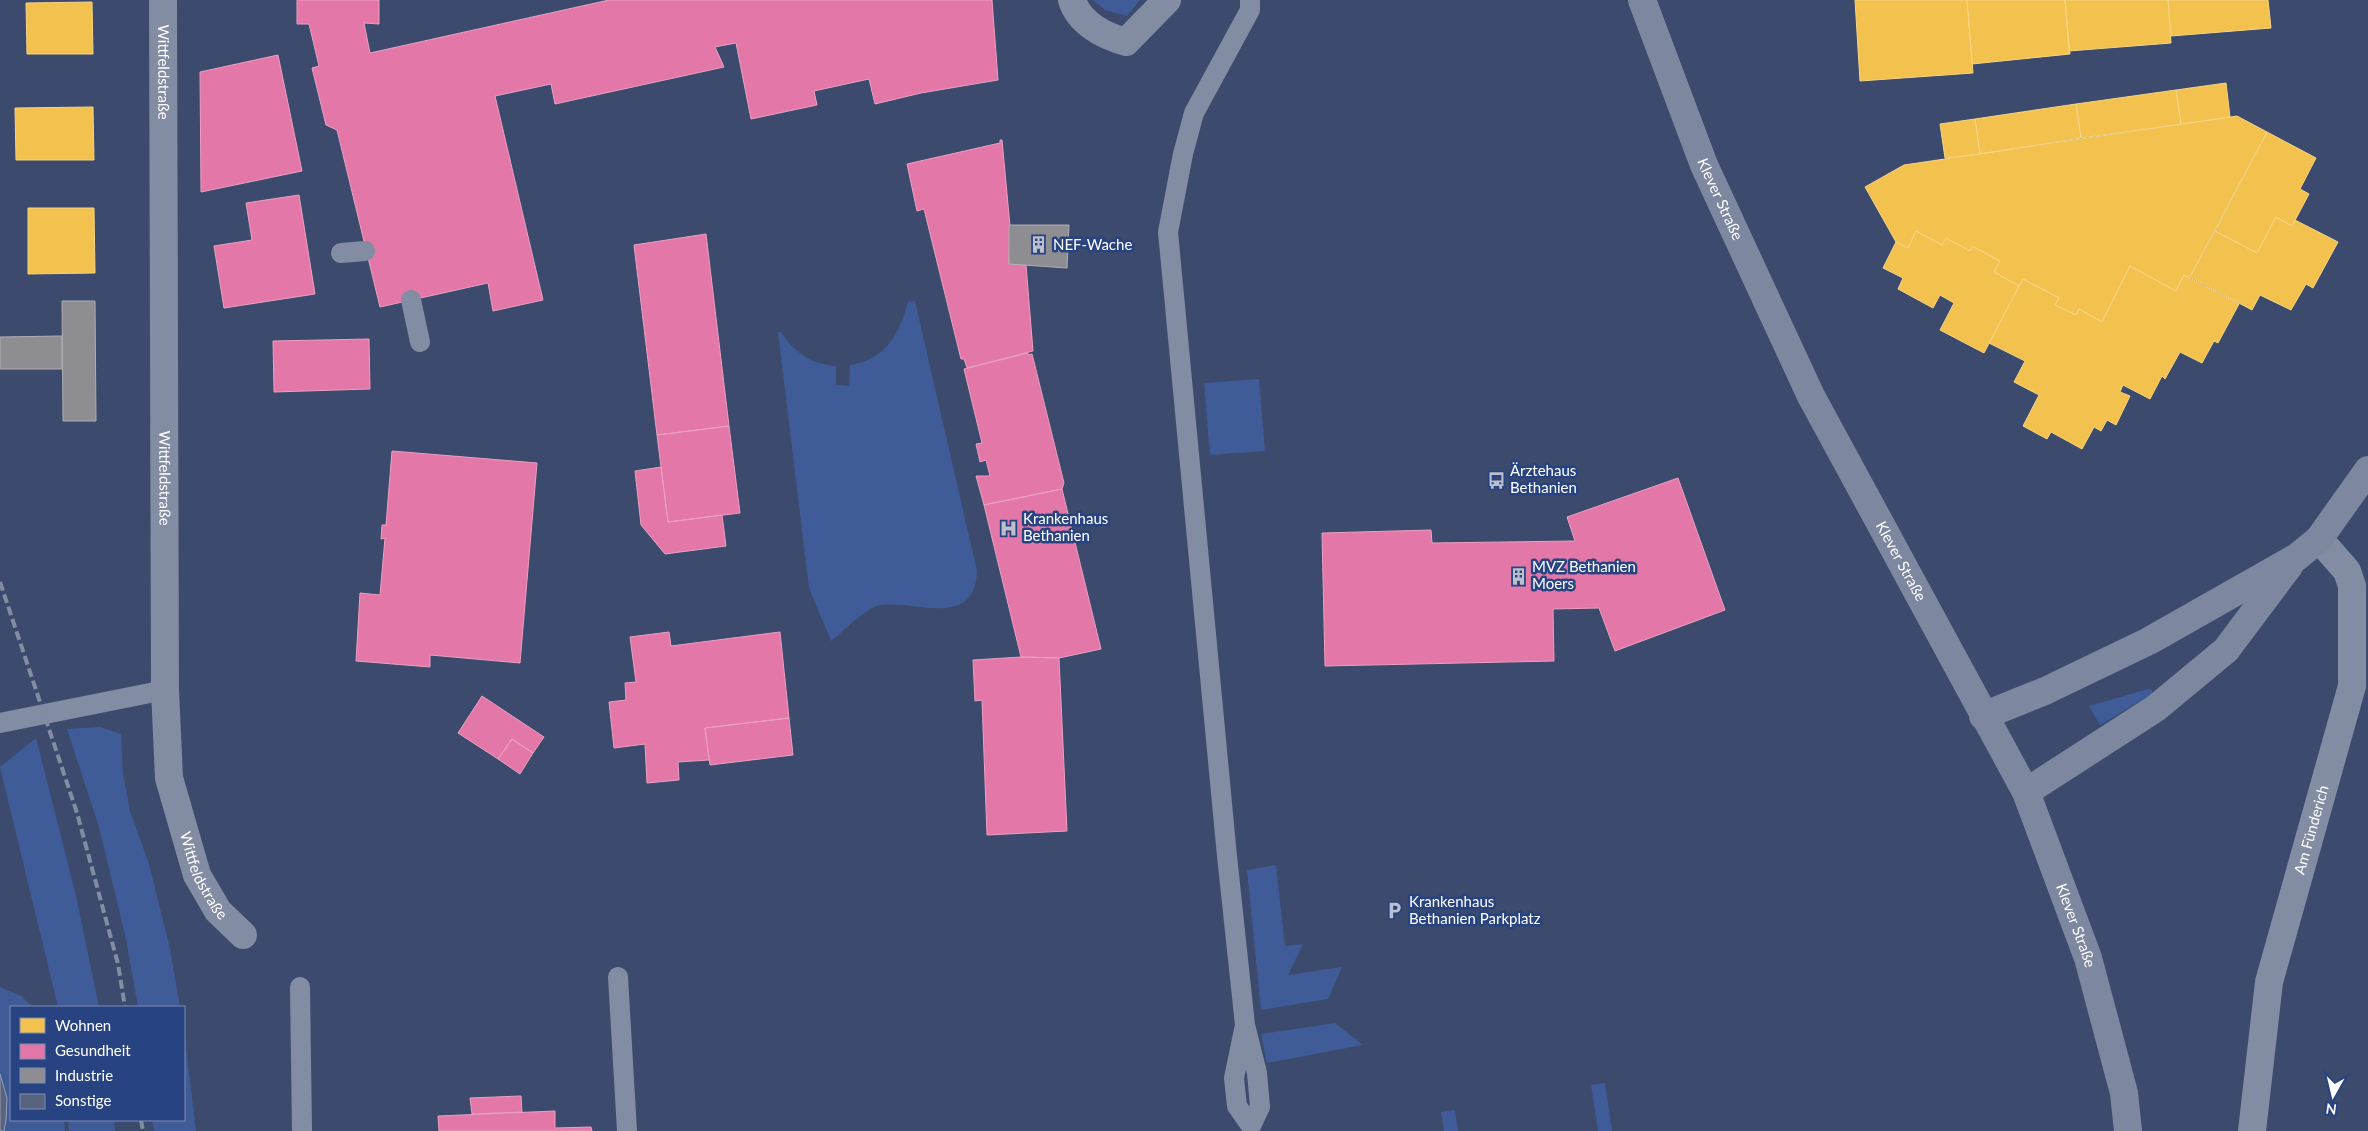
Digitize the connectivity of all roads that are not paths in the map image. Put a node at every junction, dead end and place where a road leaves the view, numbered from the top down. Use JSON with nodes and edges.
{"nodes":[{"id":1,"x":163,"y":0,"type":"edge"},
{"id":2,"x":1072,"y":0,"type":"edge"},
{"id":3,"x":1166,"y":0,"type":"edge"},
{"id":4,"x":1250,"y":0,"type":"edge"},
{"id":5,"x":1642,"y":0,"type":"edge"},
{"id":6,"x":365,"y":251,"type":"dead end"},
{"id":7,"x":341,"y":253,"type":"dead end"},
{"id":8,"x":411,"y":300,"type":"dead end"},
{"id":9,"x":420,"y":342,"type":"dead end"},
{"id":10,"x":2368,"y":470,"type":"edge"},
{"id":11,"x":2319,"y":539,"type":"junction"},
{"id":12,"x":2297,"y":557,"type":"junction"},
{"id":13,"x":165,"y":690,"type":"junction"},
{"id":14,"x":1983,"y":716,"type":"junction"},
{"id":15,"x":0,"y":723,"type":"edge"},
{"id":16,"x":2026,"y":792,"type":"junction"},
{"id":17,"x":243,"y":935,"type":"dead end"},
{"id":18,"x":618,"y":977,"type":"dead end"},
{"id":19,"x":300,"y":987,"type":"dead end"},
{"id":20,"x":1245,"y":1026,"type":"dead end"},
{"id":21,"x":302,"y":1131,"type":"edge"},
{"id":22,"x":627,"y":1131,"type":"edge"},
{"id":23,"x":2128,"y":1131,"type":"edge"},
{"id":24,"x":2252,"y":1131,"type":"edge"}],
"edges":[{"from":1,"to":13,"type":"street","name":"Wittfeldstraße"},
{"from":2,"to":3,"type":"street"},
{"from":4,"to":20,"type":"lane"},
{"from":5,"to":14,"type":"main road","name":"Klever Straße"},
{"from":6,"to":7,"type":"lane"},
{"from":8,"to":9,"type":"lane"},
{"from":10,"to":11,"type":"main road"},
{"from":11,"to":12,"type":"main road"},
{"from":11,"to":24,"type":"street","name":"Am Fünderich"},
{"from":12,"to":14,"type":"main road"},
{"from":12,"to":16,"type":"main road"},
{"from":13,"to":15,"type":"lane"},
{"from":13,"to":17,"type":"street","name":"Wittfeldstraße"},
{"from":14,"to":16,"type":"main road","name":"Klever Straße"},
{"from":16,"to":23,"type":"main road","name":"Klever Straße"},
{"from":18,"to":22,"type":"lane"},
{"from":19,"to":21,"type":"lane"}]}
